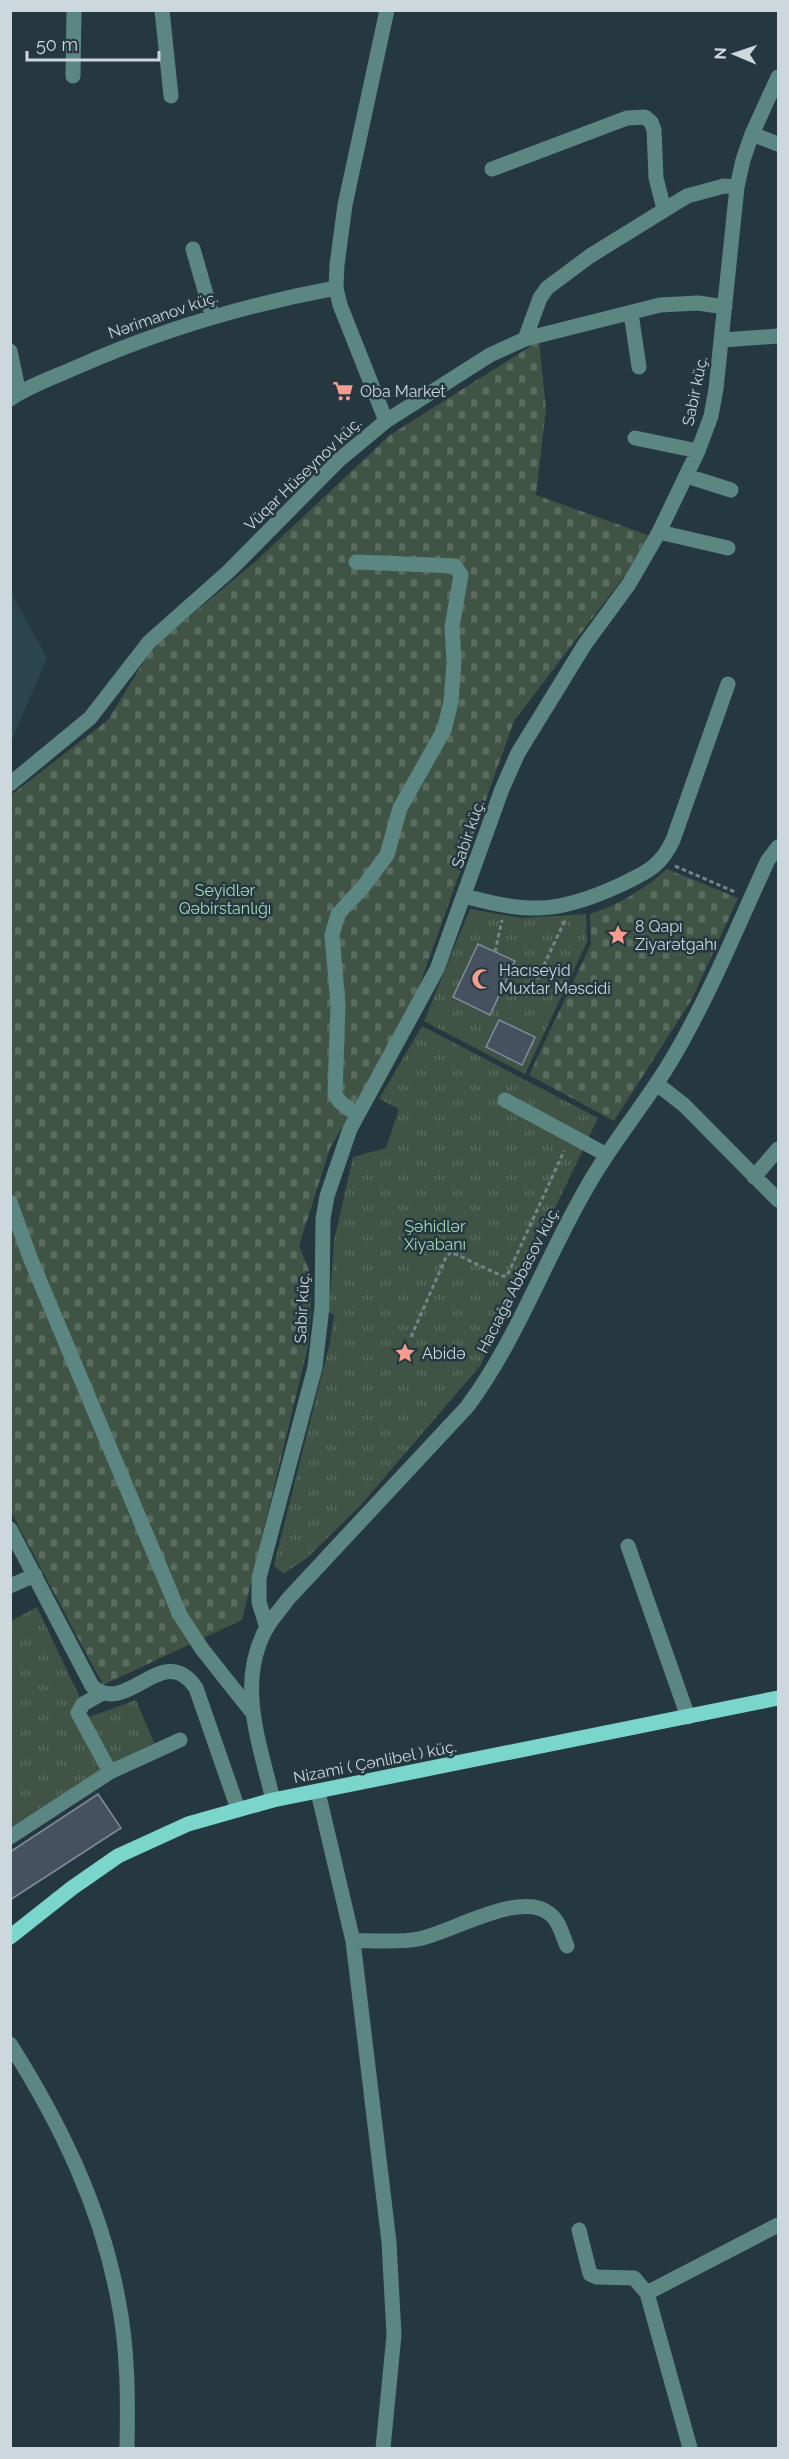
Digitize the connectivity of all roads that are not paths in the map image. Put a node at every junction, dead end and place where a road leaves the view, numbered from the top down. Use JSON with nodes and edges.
{"nodes":[{"id":1,"x":74,"y":10,"type":"edge"},
{"id":2,"x":162,"y":10,"type":"edge"},
{"id":3,"x":387,"y":10,"type":"edge"},
{"id":4,"x":73,"y":76,"type":"dead end"},
{"id":5,"x":778,"y":77,"type":"edge"},
{"id":6,"x":171,"y":96,"type":"dead end"},
{"id":7,"x":752,"y":134,"type":"junction"},
{"id":8,"x":778,"y":144,"type":"edge"},
{"id":9,"x":492,"y":169,"type":"dead end"},
{"id":10,"x":737,"y":188,"type":"junction"},
{"id":11,"x":664,"y":209,"type":"junction"},
{"id":12,"x":192,"y":249,"type":"dead end"},
{"id":13,"x":336,"y":288,"type":"junction"},
{"id":14,"x":724,"y":307,"type":"junction"},
{"id":15,"x":631,"y":313,"type":"junction"},
{"id":16,"x":212,"y":315,"type":"junction"},
{"id":17,"x":778,"y":336,"type":"edge"},
{"id":18,"x":525,"y":339,"type":"junction"},
{"id":19,"x":723,"y":340,"type":"junction"},
{"id":20,"x":10,"y":351,"type":"edge"},
{"id":21,"x":639,"y":367,"type":"dead end"},
{"id":22,"x":15,"y":396,"type":"edge"},
{"id":23,"x":386,"y":421,"type":"junction"},
{"id":24,"x":635,"y":438,"type":"dead end"},
{"id":25,"x":698,"y":451,"type":"junction"},
{"id":26,"x":687,"y":476,"type":"junction"},
{"id":27,"x":731,"y":490,"type":"dead end"},
{"id":28,"x":660,"y":532,"type":"junction"},
{"id":29,"x":728,"y":548,"type":"dead end"},
{"id":30,"x":356,"y":562,"type":"dead end"},
{"id":31,"x":728,"y":684,"type":"dead end"},
{"id":32,"x":10,"y":784,"type":"edge"},
{"id":33,"x":778,"y":847,"type":"edge"},
{"id":34,"x":773,"y":866,"type":"edge"},
{"id":35,"x":465,"y":896,"type":"junction"},
{"id":36,"x":657,"y":1084,"type":"junction"},
{"id":37,"x":505,"y":1100,"type":"dead end"},
{"id":38,"x":356,"y":1114,"type":"junction"},
{"id":39,"x":778,"y":1149,"type":"edge"},
{"id":40,"x":607,"y":1155,"type":"junction"},
{"id":41,"x":754,"y":1177,"type":"junction"},
{"id":42,"x":778,"y":1200,"type":"edge"},
{"id":43,"x":10,"y":1202,"type":"edge"},
{"id":44,"x":10,"y":1529,"type":"edge"},
{"id":45,"x":628,"y":1546,"type":"dead end"},
{"id":46,"x":35,"y":1575,"type":"junction"},
{"id":47,"x":10,"y":1586,"type":"edge"},
{"id":48,"x":267,"y":1628,"type":"junction"},
{"id":49,"x":101,"y":1694,"type":"junction"},
{"id":50,"x":778,"y":1698,"type":"edge"},
{"id":51,"x":252,"y":1712,"type":"junction"},
{"id":52,"x":688,"y":1717,"type":"junction"},
{"id":53,"x":180,"y":1740,"type":"dead end"},
{"id":54,"x":110,"y":1772,"type":"junction"},
{"id":55,"x":318,"y":1792,"type":"junction"},
{"id":56,"x":273,"y":1800,"type":"junction"},
{"id":57,"x":238,"y":1809,"type":"junction"},
{"id":58,"x":10,"y":1837,"type":"edge"},
{"id":59,"x":10,"y":1937,"type":"edge"},
{"id":60,"x":353,"y":1941,"type":"junction"},
{"id":61,"x":567,"y":1946,"type":"dead end"},
{"id":62,"x":10,"y":2044,"type":"edge"},
{"id":63,"x":778,"y":2225,"type":"edge"},
{"id":64,"x":579,"y":2230,"type":"dead end"},
{"id":65,"x":648,"y":2293,"type":"junction"},
{"id":66,"x":127,"y":2448,"type":"edge"},
{"id":67,"x":383,"y":2448,"type":"edge"},
{"id":68,"x":690,"y":2448,"type":"edge"}],
"edges":[{"from":1,"to":4,"type":"street"},
{"from":2,"to":6,"type":"street"},
{"from":3,"to":13,"type":"street"},
{"from":5,"to":7,"type":"street","name":"Sabir küç."},
{"from":7,"to":8,"type":"street"},
{"from":7,"to":10,"type":"street","name":"Sabir küç."},
{"from":9,"to":11,"type":"street"},
{"from":10,"to":11,"type":"street"},
{"from":10,"to":14,"type":"street","name":"Sabir küç."},
{"from":11,"to":18,"type":"street"},
{"from":12,"to":16,"type":"street"},
{"from":13,"to":16,"type":"street","name":"Nərimanov küç."},
{"from":13,"to":23,"type":"street"},
{"from":14,"to":15,"type":"street","name":"Vüqar Hüseynov küç."},
{"from":14,"to":19,"type":"street","name":"Sabir küç."},
{"from":15,"to":18,"type":"street","name":"Vüqar Hüseynov küç."},
{"from":15,"to":21,"type":"street"},
{"from":16,"to":22,"type":"street","name":"Nərimanov küç."},
{"from":17,"to":19,"type":"street"},
{"from":18,"to":23,"type":"street","name":"Vüqar Hüseynov küç."},
{"from":19,"to":25,"type":"street","name":"Sabir küç."},
{"from":20,"to":22,"type":"street"},
{"from":23,"to":32,"type":"street","name":"Vüqar Hüseynov küç."},
{"from":24,"to":25,"type":"street"},
{"from":25,"to":26,"type":"street","name":"Sabir küç."},
{"from":26,"to":27,"type":"street"},
{"from":26,"to":28,"type":"street","name":"Sabir küç."},
{"from":28,"to":29,"type":"street"},
{"from":28,"to":35,"type":"street","name":"Sabir küç."},
{"from":30,"to":38,"type":"street"},
{"from":31,"to":35,"type":"street"},
{"from":33,"to":34,"type":"street","name":"Hacıağa Abbasov küç."},
{"from":34,"to":36,"type":"street","name":"Hacıağa Abbasov küç."},
{"from":35,"to":38,"type":"street","name":"Sabir küç."},
{"from":36,"to":40,"type":"street","name":"Hacıağa Abbasov küç."},
{"from":36,"to":41,"type":"street"},
{"from":37,"to":40,"type":"street"},
{"from":38,"to":48,"type":"street","name":"Sabir küç."},
{"from":39,"to":41,"type":"street"},
{"from":40,"to":48,"type":"street","name":"Hacıağa Abbasov küç."},
{"from":41,"to":42,"type":"street"},
{"from":43,"to":51,"type":"street"},
{"from":44,"to":46,"type":"street"},
{"from":45,"to":52,"type":"street"},
{"from":46,"to":47,"type":"street"},
{"from":46,"to":49,"type":"street"},
{"from":48,"to":51,"type":"street","name":"Hacıağa Abbasov küç."},
{"from":49,"to":54,"type":"street"},
{"from":49,"to":57,"type":"street"},
{"from":50,"to":52,"type":"main road","name":"Nizami ( Çənlibel ) küç."},
{"from":51,"to":56,"type":"street","name":"Hacıağa Abbasov küç."},
{"from":52,"to":55,"type":"main road","name":"Nizami ( Çənlibel ) küç."},
{"from":53,"to":54,"type":"street"},
{"from":54,"to":58,"type":"street"},
{"from":55,"to":56,"type":"main road","name":"Nizami ( Çənlibel ) küç."},
{"from":55,"to":60,"type":"street"},
{"from":56,"to":57,"type":"main road","name":"Nizami ( Çənlibel ) küç."},
{"from":57,"to":59,"type":"main road","name":"Nizami ( Çənlibel ) küç."},
{"from":60,"to":61,"type":"street"},
{"from":60,"to":67,"type":"street"},
{"from":62,"to":66,"type":"street"},
{"from":63,"to":65,"type":"street"},
{"from":64,"to":65,"type":"street"},
{"from":65,"to":68,"type":"street"}]}
